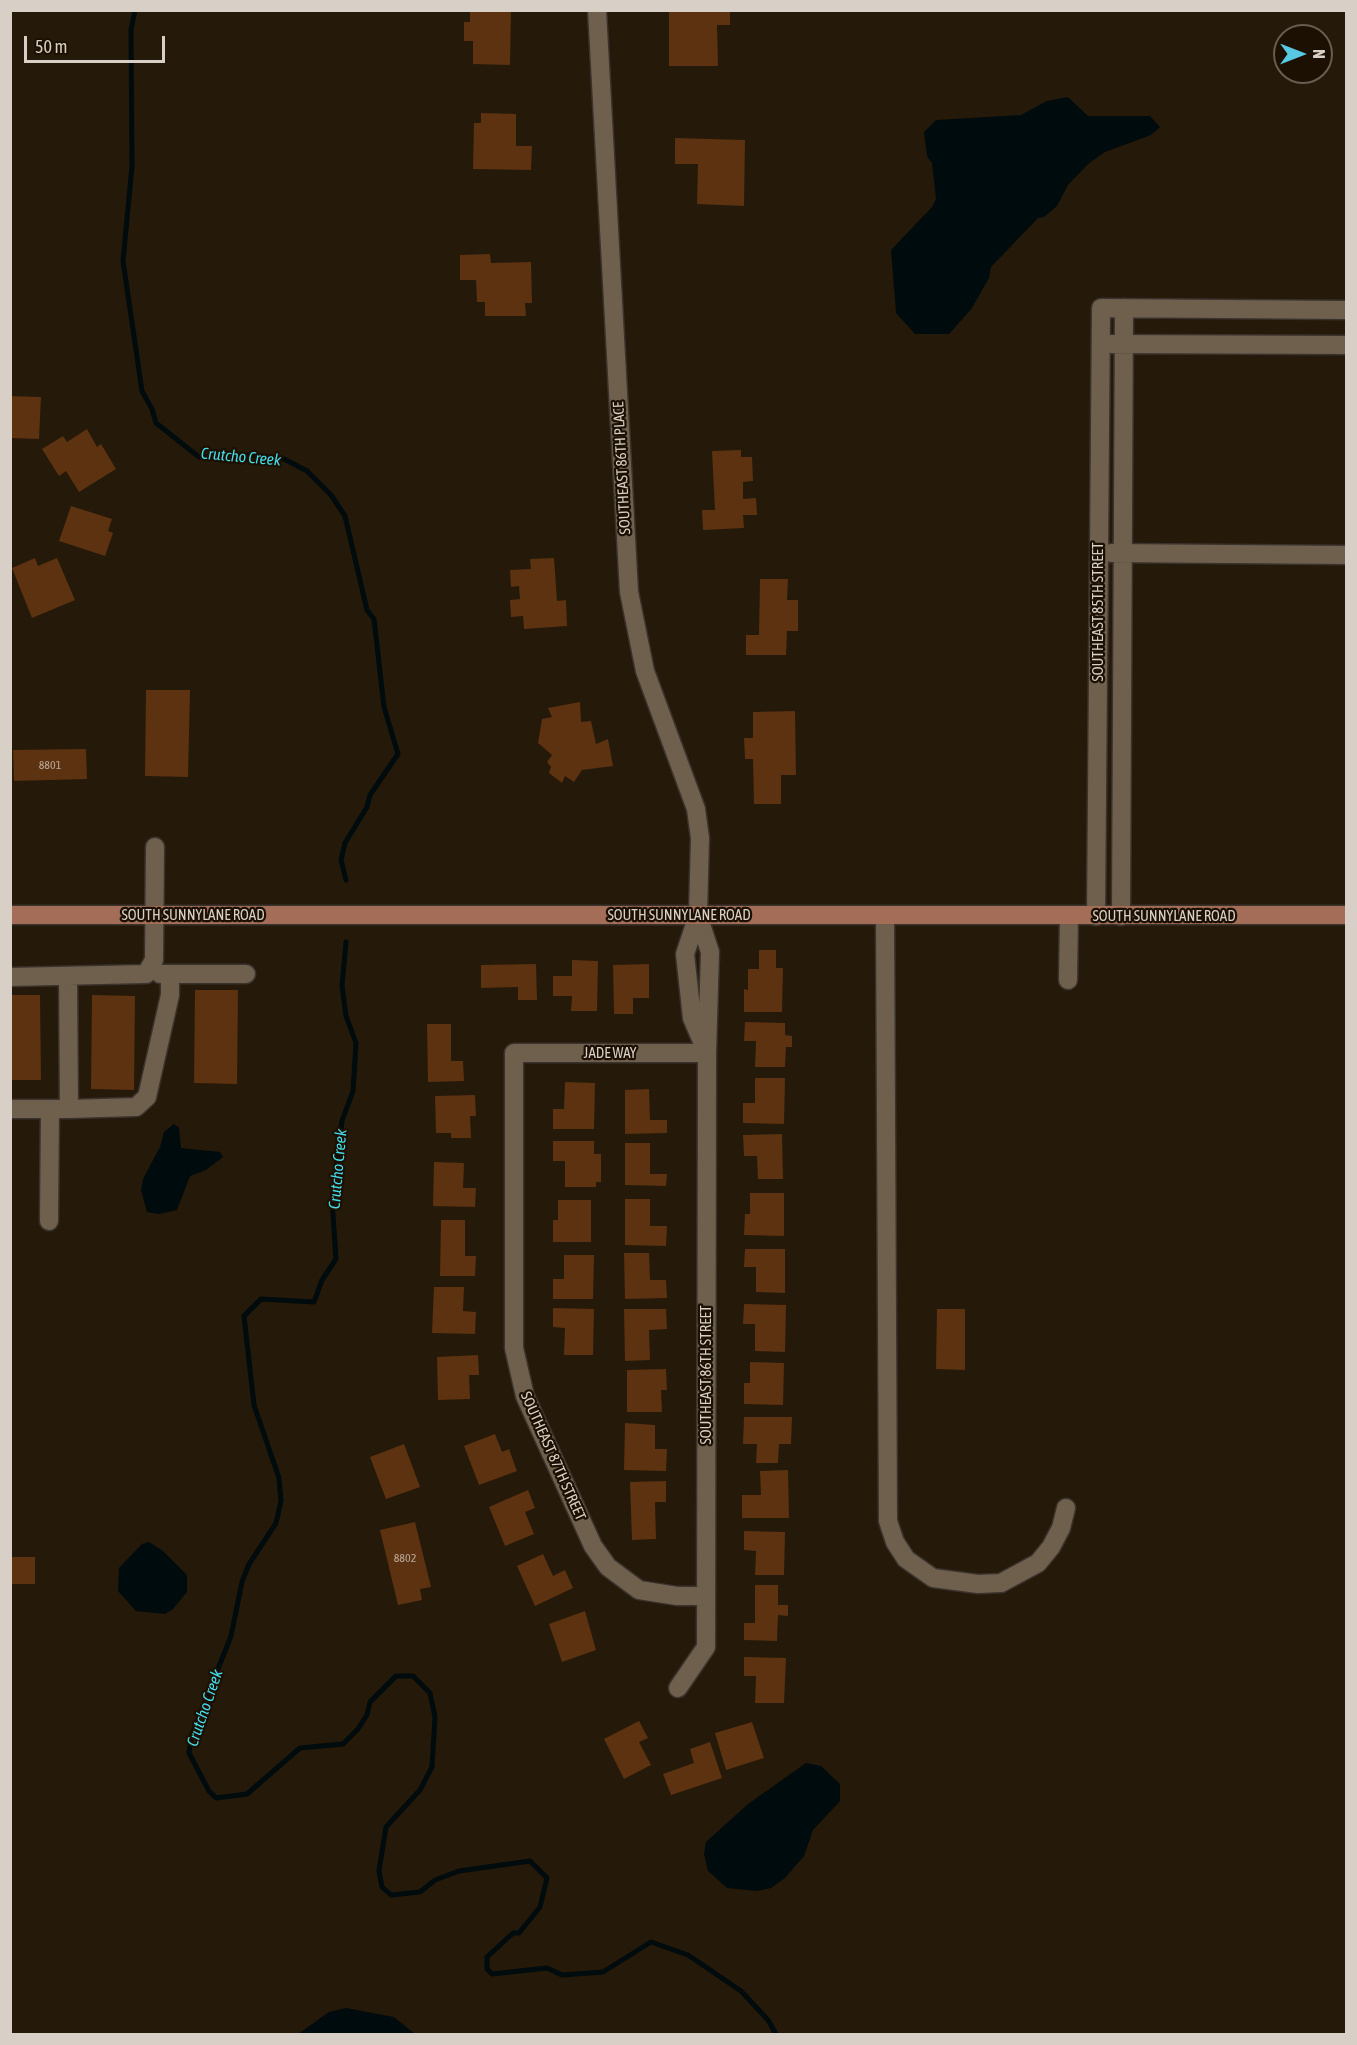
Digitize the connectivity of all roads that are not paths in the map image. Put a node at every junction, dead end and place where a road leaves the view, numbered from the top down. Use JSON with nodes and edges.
{"nodes":[{"id":1,"x":597,"y":10,"type":"edge"},
{"id":2,"x":1124,"y":308,"type":"junction"},
{"id":3,"x":1347,"y":310,"type":"edge"},
{"id":4,"x":1101,"y":343,"type":"junction"},
{"id":5,"x":1124,"y":344,"type":"junction"},
{"id":6,"x":1347,"y":345,"type":"edge"},
{"id":7,"x":1098,"y":553,"type":"junction"},
{"id":8,"x":1123,"y":553,"type":"junction"},
{"id":9,"x":1347,"y":555,"type":"edge"},
{"id":10,"x":1098,"y":726,"type":"junction"},
{"id":11,"x":1122,"y":727,"type":"junction"},
{"id":12,"x":155,"y":848,"type":"dead end"},
{"id":13,"x":10,"y":915,"type":"edge"},
{"id":14,"x":155,"y":915,"type":"junction"},
{"id":15,"x":698,"y":915,"type":"junction"},
{"id":16,"x":1347,"y":915,"type":"edge"},
{"id":17,"x":885,"y":916,"type":"junction"},
{"id":18,"x":1069,"y":916,"type":"junction"},
{"id":19,"x":1096,"y":916,"type":"junction"},
{"id":20,"x":1120,"y":916,"type":"junction"},
{"id":21,"x":146,"y":974,"type":"junction"},
{"id":22,"x":170,"y":974,"type":"junction"},
{"id":23,"x":246,"y":974,"type":"dead end"},
{"id":24,"x":68,"y":976,"type":"junction"},
{"id":25,"x":10,"y":978,"type":"edge"},
{"id":26,"x":1068,"y":980,"type":"dead end"},
{"id":27,"x":514,"y":1053,"type":"joint"},
{"id":28,"x":706,"y":1053,"type":"junction"},
{"id":29,"x":10,"y":1109,"type":"edge"},
{"id":30,"x":50,"y":1109,"type":"junction"},
{"id":31,"x":69,"y":1109,"type":"junction"},
{"id":32,"x":49,"y":1221,"type":"dead end"},
{"id":33,"x":1066,"y":1508,"type":"dead end"},
{"id":34,"x":706,"y":1596,"type":"junction"},
{"id":35,"x":678,"y":1688,"type":"dead end"}],
"edges":[{"from":1,"to":15,"type":"street","name":"SOUTHEAST 86TH PLACE"},
{"from":2,"to":3,"type":"street"},
{"from":2,"to":4,"type":"street","name":"SOUTHEAST 85TH STREET"},
{"from":2,"to":5,"type":"street","name":"SOUTHEAST 85TH STREET"},
{"from":4,"to":5,"type":"street"},
{"from":4,"to":7,"type":"street","name":"SOUTHEAST 85TH STREET"},
{"from":5,"to":6,"type":"street"},
{"from":5,"to":8,"type":"street","name":"SOUTHEAST 85TH STREET"},
{"from":7,"to":8,"type":"street"},
{"from":7,"to":10,"type":"street","name":"SOUTHEAST 85TH STREET"},
{"from":8,"to":9,"type":"street"},
{"from":8,"to":11,"type":"street","name":"SOUTHEAST 85TH STREET"},
{"from":10,"to":11,"type":"street"},
{"from":10,"to":19,"type":"street","name":"SOUTHEAST 85TH STREET"},
{"from":11,"to":20,"type":"street","name":"SOUTHEAST 85TH STREET"},
{"from":12,"to":14,"type":"street"},
{"from":13,"to":14,"type":"main road","name":"SOUTH SUNNYLANE ROAD"},
{"from":14,"to":15,"type":"main road","name":"SOUTH SUNNYLANE ROAD"},
{"from":14,"to":21,"type":"street"},
{"from":15,"to":17,"type":"main road","name":"SOUTH SUNNYLANE ROAD"},
{"from":15,"to":28,"type":"street","name":"SOUTHEAST 86TH STREET"},
{"from":16,"to":20,"type":"main road","name":"SOUTH SUNNYLANE ROAD"},
{"from":17,"to":18,"type":"main road","name":"SOUTH SUNNYLANE ROAD"},
{"from":17,"to":33,"type":"street"},
{"from":18,"to":19,"type":"main road","name":"SOUTH SUNNYLANE ROAD"},
{"from":18,"to":26,"type":"street"},
{"from":19,"to":20,"type":"main road","name":"SOUTH SUNNYLANE ROAD"},
{"from":21,"to":22,"type":"street"},
{"from":21,"to":24,"type":"street"},
{"from":22,"to":23,"type":"street"},
{"from":22,"to":31,"type":"street"},
{"from":24,"to":25,"type":"street"},
{"from":24,"to":31,"type":"street"},
{"from":27,"to":28,"type":"street","name":"JADE WAY"},
{"from":27,"to":34,"type":"street","name":"SOUTHEAST 87TH STREET"},
{"from":28,"to":34,"type":"street","name":"SOUTHEAST 86TH STREET"},
{"from":29,"to":30,"type":"street"},
{"from":30,"to":31,"type":"street"},
{"from":30,"to":32,"type":"street"},
{"from":34,"to":35,"type":"street","name":"SOUTHEAST 86TH STREET"}]}
